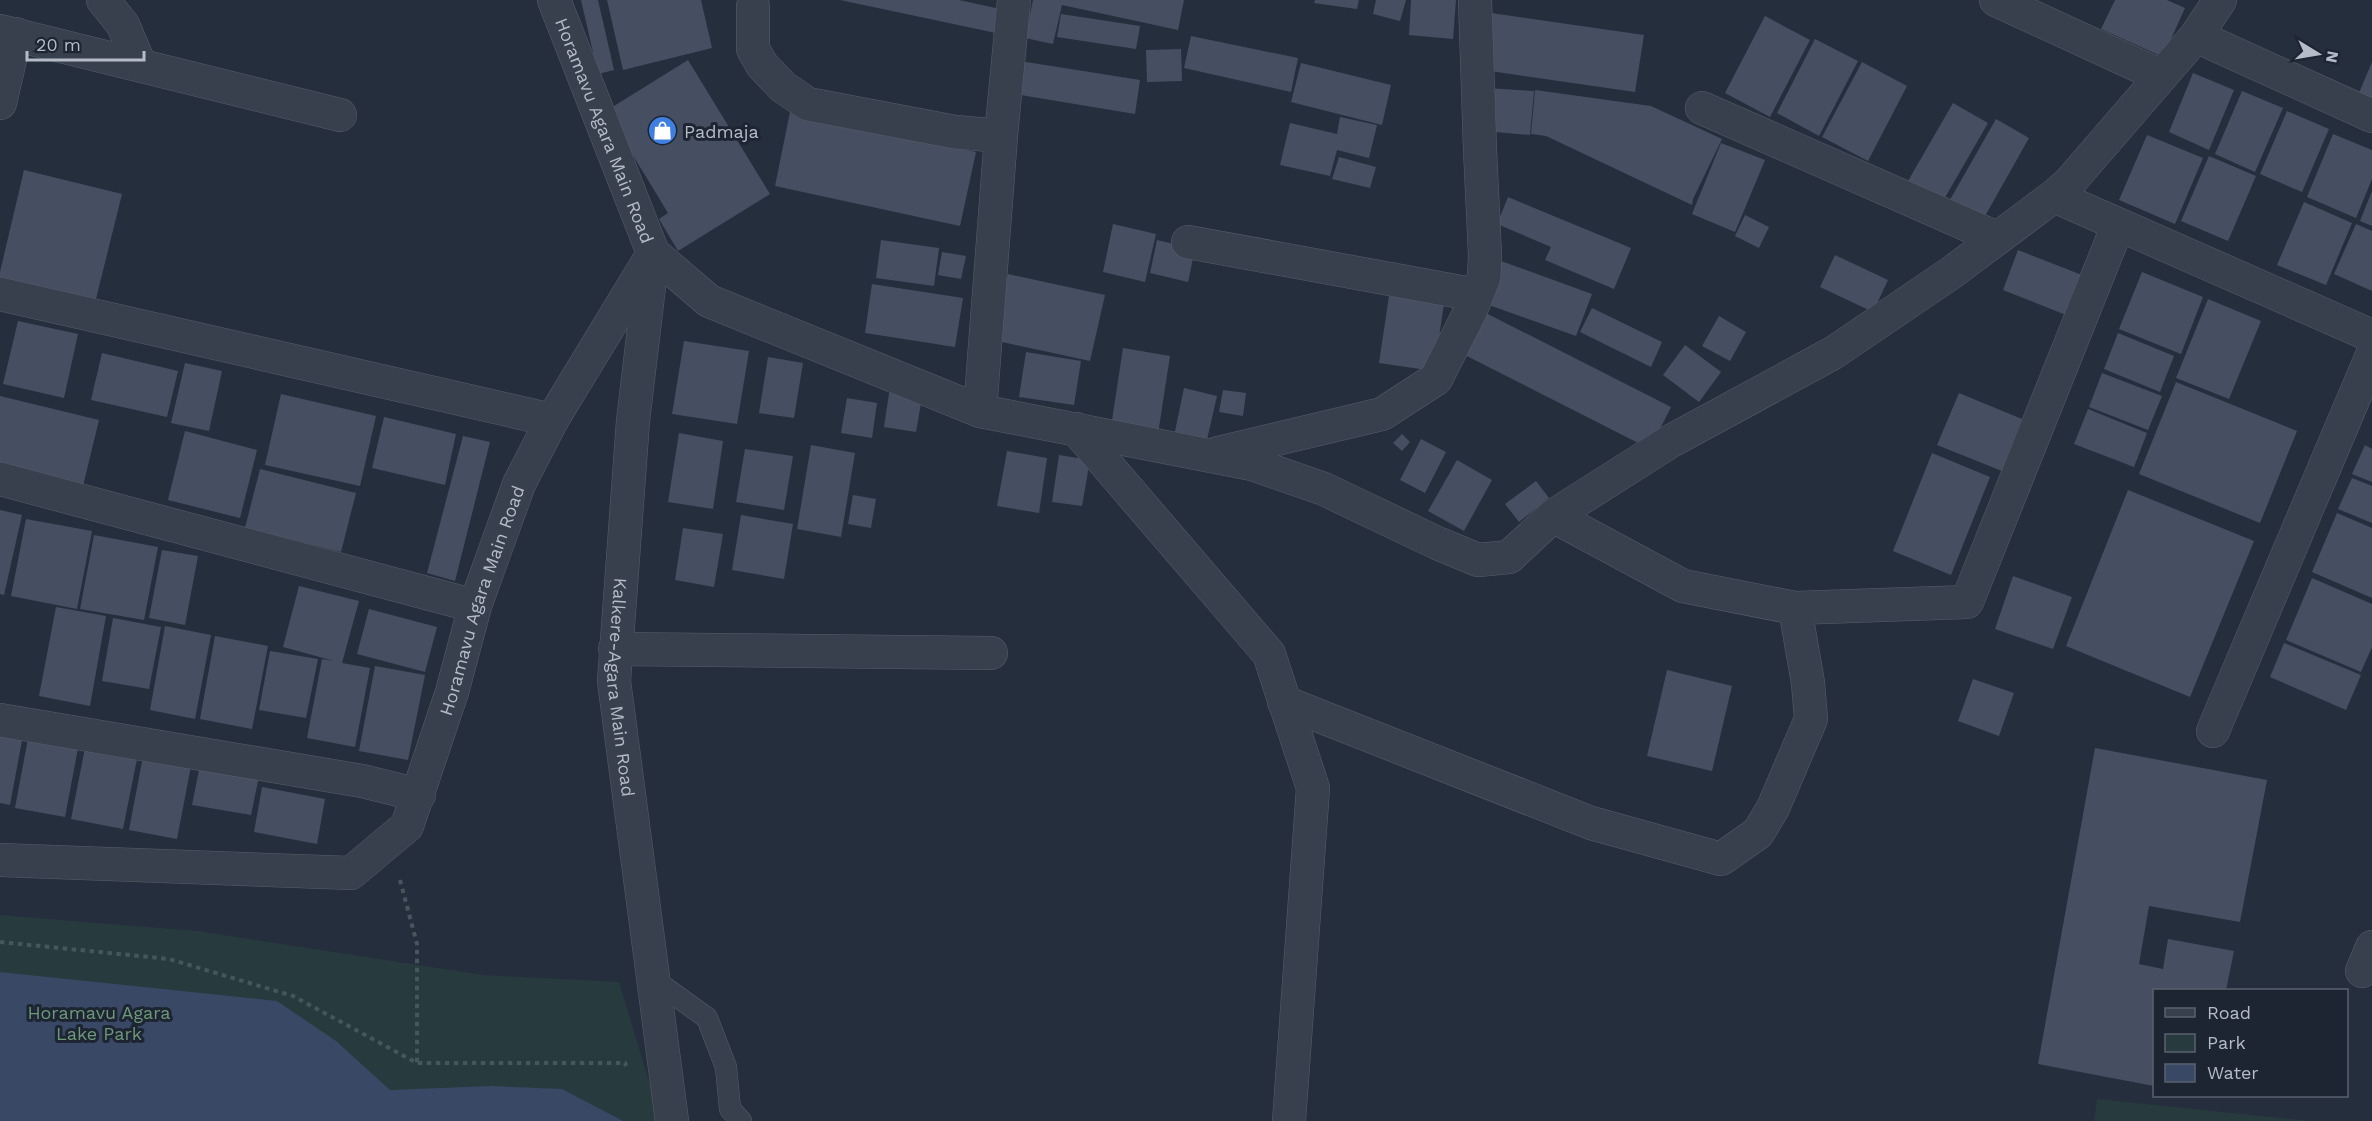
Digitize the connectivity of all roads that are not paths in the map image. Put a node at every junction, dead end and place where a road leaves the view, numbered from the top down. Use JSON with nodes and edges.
{"nodes":[{"id":1,"x":103,"y":0,"type":"edge"},
{"id":2,"x":554,"y":0,"type":"edge"},
{"id":3,"x":1014,"y":0,"type":"edge"},
{"id":4,"x":1475,"y":0,"type":"edge"},
{"id":5,"x":1996,"y":0,"type":"edge"},
{"id":6,"x":2220,"y":0,"type":"edge"},
{"id":7,"x":753,"y":6,"type":"dead end"},
{"id":8,"x":8,"y":33,"type":"edge"},
{"id":9,"x":2196,"y":36,"type":"junction"},
{"id":10,"x":140,"y":65,"type":"junction"},
{"id":11,"x":2161,"y":76,"type":"junction"},
{"id":12,"x":0,"y":103,"type":"edge"},
{"id":13,"x":1702,"y":108,"type":"dead end"},
{"id":14,"x":340,"y":115,"type":"dead end"},
{"id":15,"x":2372,"y":116,"type":"edge"},
{"id":16,"x":1001,"y":136,"type":"junction"},
{"id":17,"x":2054,"y":196,"type":"junction"},
{"id":18,"x":2118,"y":225,"type":"junction"},
{"id":19,"x":1997,"y":238,"type":"junction"},
{"id":20,"x":1188,"y":242,"type":"dead end"},
{"id":21,"x":654,"y":253,"type":"junction"},
{"id":22,"x":0,"y":294,"type":"edge"},
{"id":23,"x":1477,"y":295,"type":"junction"},
{"id":24,"x":2372,"y":336,"type":"edge"},
{"id":25,"x":2372,"y":355,"type":"edge"},
{"id":26,"x":980,"y":411,"type":"junction"},
{"id":27,"x":552,"y":420,"type":"junction"},
{"id":28,"x":1076,"y":429,"type":"junction"},
{"id":29,"x":1207,"y":455,"type":"junction"},
{"id":30,"x":0,"y":479,"type":"edge"},
{"id":31,"x":1553,"y":516,"type":"junction"},
{"id":32,"x":475,"y":606,"type":"junction"},
{"id":33,"x":1795,"y":608,"type":"junction"},
{"id":34,"x":615,"y":649,"type":"junction"},
{"id":35,"x":990,"y":653,"type":"dead end"},
{"id":36,"x":1284,"y":702,"type":"junction"},
{"id":37,"x":0,"y":720,"type":"edge"},
{"id":38,"x":2213,"y":731,"type":"dead end"},
{"id":39,"x":419,"y":795,"type":"junction"},
{"id":40,"x":0,"y":860,"type":"edge"},
{"id":41,"x":653,"y":979,"type":"junction"},
{"id":42,"x":672,"y":1121,"type":"edge"},
{"id":43,"x":741,"y":1121,"type":"edge"},
{"id":44,"x":1289,"y":1121,"type":"edge"}],
"edges":[{"from":1,"to":10,"type":"street"},
{"from":2,"to":21,"type":"street","name":"Horamavu Agara Main Road"},
{"from":3,"to":16,"type":"street"},
{"from":4,"to":23,"type":"street"},
{"from":5,"to":11,"type":"street"},
{"from":6,"to":9,"type":"street"},
{"from":7,"to":16,"type":"street"},
{"from":8,"to":10,"type":"street"},
{"from":8,"to":12,"type":"street"},
{"from":9,"to":11,"type":"street"},
{"from":9,"to":15,"type":"street"},
{"from":10,"to":14,"type":"street"},
{"from":11,"to":17,"type":"street"},
{"from":13,"to":19,"type":"street"},
{"from":16,"to":26,"type":"street"},
{"from":17,"to":18,"type":"street"},
{"from":17,"to":19,"type":"street"},
{"from":18,"to":24,"type":"street"},
{"from":18,"to":33,"type":"street"},
{"from":19,"to":31,"type":"street"},
{"from":20,"to":23,"type":"street"},
{"from":21,"to":26,"type":"street"},
{"from":21,"to":27,"type":"street","name":"Horamavu Agara Main Road"},
{"from":21,"to":34,"type":"street","name":"Kalkere-Agara Main Road"},
{"from":22,"to":27,"type":"street"},
{"from":23,"to":29,"type":"street"},
{"from":25,"to":38,"type":"street"},
{"from":26,"to":28,"type":"street"},
{"from":27,"to":32,"type":"street","name":"Horamavu Agara Main Road"},
{"from":28,"to":29,"type":"street"},
{"from":28,"to":36,"type":"street"},
{"from":29,"to":31,"type":"street"},
{"from":30,"to":32,"type":"street"},
{"from":31,"to":33,"type":"street"},
{"from":32,"to":39,"type":"street","name":"Horamavu Agara Main Road"},
{"from":33,"to":36,"type":"street"},
{"from":34,"to":35,"type":"street"},
{"from":34,"to":41,"type":"street","name":"Kalkere-Agara Main Road"},
{"from":36,"to":44,"type":"street"},
{"from":37,"to":39,"type":"street"},
{"from":39,"to":40,"type":"street","name":"Horamavu Agara Main Road"},
{"from":41,"to":42,"type":"street","name":"Kalkere-Agara Main Road"},
{"from":41,"to":43,"type":"lane"}]}
